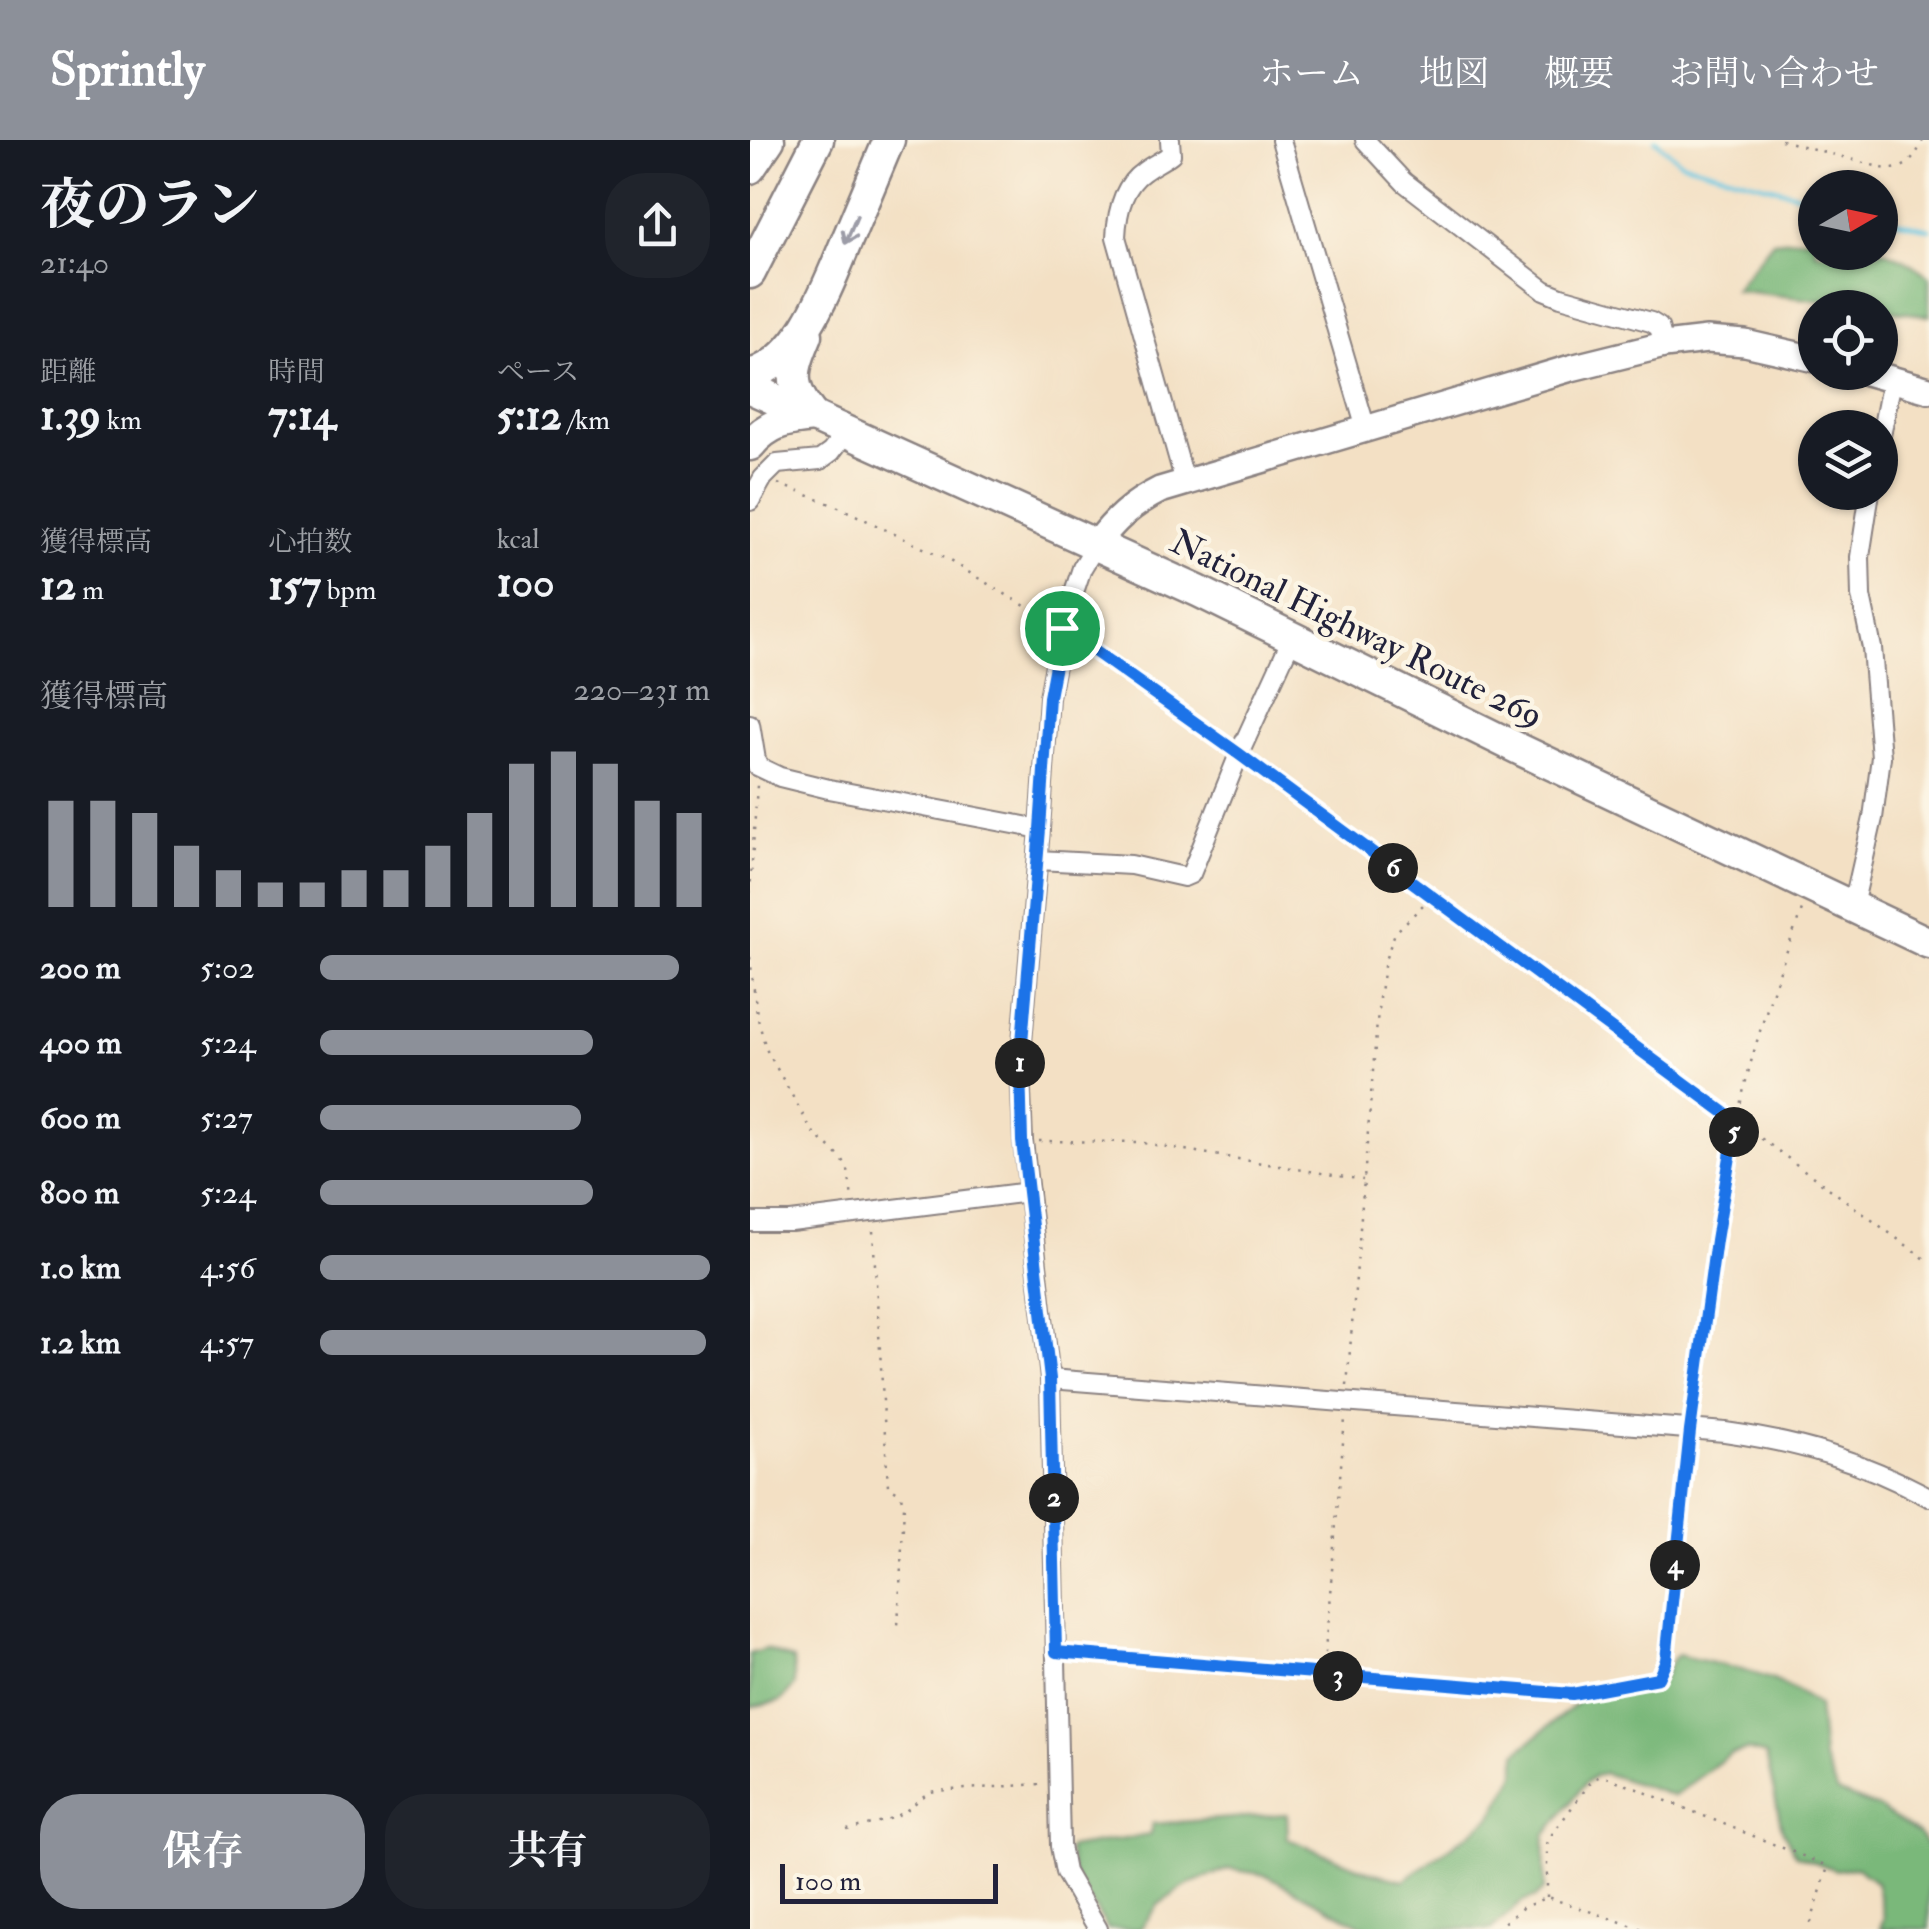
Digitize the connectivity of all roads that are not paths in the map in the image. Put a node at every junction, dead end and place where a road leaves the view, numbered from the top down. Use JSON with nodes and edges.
{"nodes":[{"id":1,"x":769,"y":140,"type":"edge"},
{"id":2,"x":818,"y":140,"type":"edge"},
{"id":3,"x":889,"y":140,"type":"edge"},
{"id":4,"x":1170,"y":140,"type":"edge"},
{"id":5,"x":1281,"y":140,"type":"edge"},
{"id":6,"x":1365,"y":140,"type":"edge"},
{"id":7,"x":750,"y":168,"type":"edge"},
{"id":8,"x":750,"y":273,"type":"edge"},
{"id":9,"x":820,"y":304,"type":"junction"},
{"id":10,"x":1664,"y":346,"type":"junction"},
{"id":11,"x":1798,"y":355,"type":"edge"},
{"id":12,"x":750,"y":375,"type":"edge"},
{"id":13,"x":1898,"y":382,"type":"edge"},
{"id":14,"x":750,"y":388,"type":"edge"},
{"id":15,"x":1929,"y":390,"type":"edge"},
{"id":16,"x":814,"y":417,"type":"junction"},
{"id":17,"x":1366,"y":429,"type":"junction"},
{"id":18,"x":847,"y":430,"type":"junction"},
{"id":19,"x":750,"y":445,"type":"edge"},
{"id":20,"x":1184,"y":482,"type":"junction"},
{"id":21,"x":750,"y":501,"type":"edge"},
{"id":22,"x":1867,"y":510,"type":"edge"},
{"id":23,"x":1096,"y":545,"type":"junction"},
{"id":24,"x":1293,"y":636,"type":"junction"},
{"id":25,"x":750,"y":724,"type":"edge"},
{"id":26,"x":1040,"y":829,"type":"junction"},
{"id":27,"x":1038,"y":860,"type":"junction"},
{"id":28,"x":1852,"y":906,"type":"junction"},
{"id":29,"x":1929,"y":943,"type":"edge"},
{"id":30,"x":1028,"y":1192,"type":"junction"},
{"id":31,"x":750,"y":1222,"type":"edge"},
{"id":32,"x":1050,"y":1379,"type":"junction"},
{"id":33,"x":1929,"y":1497,"type":"edge"},
{"id":34,"x":1098,"y":1929,"type":"edge"}],
"edges":[{"from":1,"to":7,"type":"highway"},
{"from":2,"to":8,"type":"highway"},
{"from":3,"to":9,"type":"highway","one_way":true},
{"from":4,"to":20,"type":"street"},
{"from":5,"to":17,"type":"street"},
{"from":6,"to":10,"type":"street"},
{"from":9,"to":12,"type":"highway"},
{"from":9,"to":16,"type":"highway"},
{"from":10,"to":11,"type":"street"},
{"from":10,"to":17,"type":"street"},
{"from":13,"to":15,"type":"street"},
{"from":14,"to":16,"type":"highway","name":"National Highway Route 269"},
{"from":16,"to":18,"type":"highway","name":"National Highway Route 269"},
{"from":16,"to":19,"type":"highway"},
{"from":17,"to":20,"type":"street"},
{"from":18,"to":21,"type":"street"},
{"from":18,"to":23,"type":"highway","name":"National Highway Route 269"},
{"from":20,"to":23,"type":"street"},
{"from":22,"to":28,"type":"street"},
{"from":23,"to":24,"type":"highway","name":"National Highway Route 269"},
{"from":23,"to":26,"type":"street"},
{"from":24,"to":27,"type":"street"},
{"from":24,"to":28,"type":"highway","name":"National Highway Route 269"},
{"from":25,"to":26,"type":"street"},
{"from":26,"to":27,"type":"street"},
{"from":27,"to":30,"type":"street"},
{"from":28,"to":29,"type":"highway","name":"National Highway Route 269"},
{"from":30,"to":31,"type":"street"},
{"from":30,"to":32,"type":"street"},
{"from":32,"to":33,"type":"street"},
{"from":32,"to":34,"type":"street"}]}
